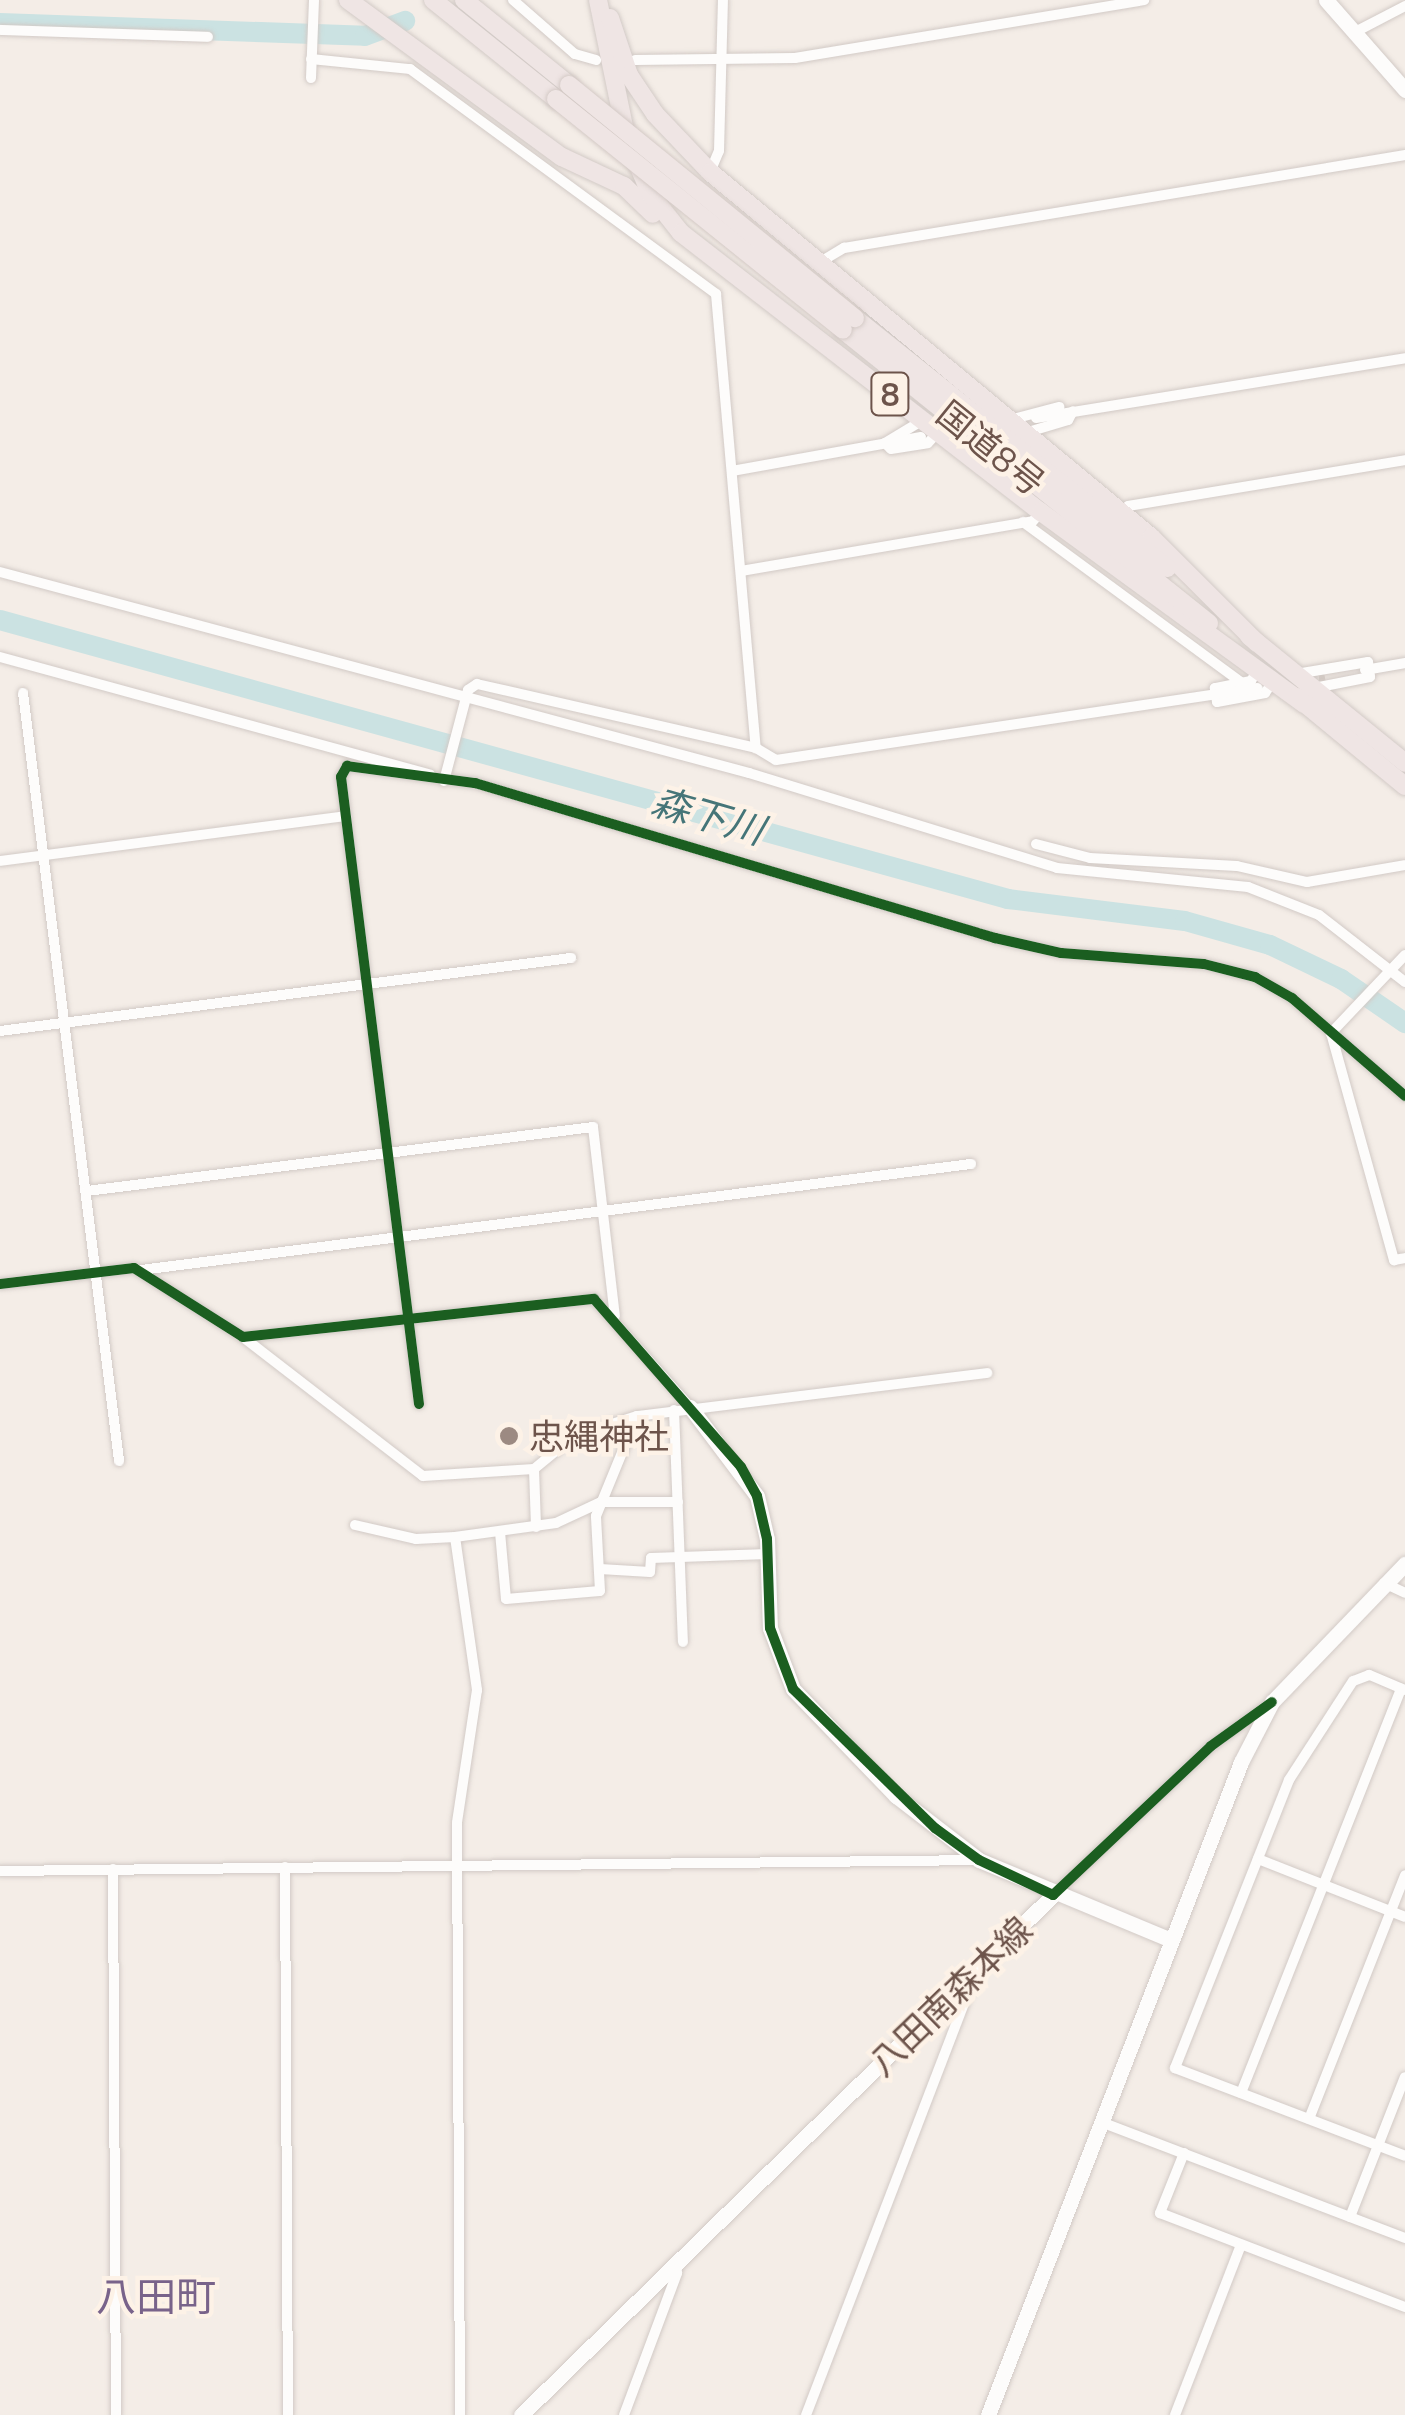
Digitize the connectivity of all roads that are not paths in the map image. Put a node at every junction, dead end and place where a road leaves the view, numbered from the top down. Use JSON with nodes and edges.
{"nodes":[{"id":1,"x":314,"y":0,"type":"edge"},
{"id":2,"x":348,"y":0,"type":"edge"},
{"id":3,"x":433,"y":0,"type":"edge"},
{"id":4,"x":464,"y":0,"type":"edge"},
{"id":5,"x":513,"y":0,"type":"edge"},
{"id":6,"x":598,"y":0,"type":"edge"},
{"id":7,"x":607,"y":0,"type":"edge"},
{"id":8,"x":723,"y":0,"type":"edge"},
{"id":9,"x":1144,"y":0,"type":"edge"},
{"id":10,"x":1326,"y":0,"type":"edge"},
{"id":11,"x":1405,"y":6,"type":"edge"},
{"id":12,"x":0,"y":30,"type":"edge"},
{"id":13,"x":1357,"y":31,"type":"junction"},
{"id":14,"x":208,"y":37,"type":"dead end"},
{"id":15,"x":722,"y":58,"type":"junction"},
{"id":16,"x":311,"y":59,"type":"junction"},
{"id":17,"x":596,"y":60,"type":"dead end"},
{"id":18,"x":635,"y":60,"type":"dead end"},
{"id":19,"x":311,"y":78,"type":"dead end"},
{"id":20,"x":1405,"y":90,"type":"edge"},
{"id":21,"x":562,"y":92,"type":"junction"},
{"id":22,"x":1405,"y":155,"type":"edge"},
{"id":23,"x":710,"y":172,"type":"junction"},
{"id":24,"x":706,"y":258,"type":"junction"},
{"id":25,"x":822,"y":262,"type":"junction"},
{"id":26,"x":849,"y":324,"type":"junction"},
{"id":27,"x":1405,"y":358,"type":"edge"},
{"id":28,"x":1074,"y":412,"type":"junction"},
{"id":29,"x":1012,"y":419,"type":"junction"},
{"id":30,"x":1032,"y":425,"type":"junction"},
{"id":31,"x":927,"y":430,"type":"junction"},
{"id":32,"x":885,"y":443,"type":"junction"},
{"id":33,"x":1405,"y":460,"type":"edge"},
{"id":34,"x":732,"y":471,"type":"junction"},
{"id":35,"x":1041,"y":512,"type":"junction"},
{"id":36,"x":1126,"y":516,"type":"junction"},
{"id":37,"x":1024,"y":522,"type":"junction"},
{"id":38,"x":0,"y":572,"type":"edge"},
{"id":39,"x":740,"y":572,"type":"junction"},
{"id":40,"x":1257,"y":643,"type":"junction"},
{"id":41,"x":0,"y":657,"type":"edge"},
{"id":42,"x":1215,"y":663,"type":"junction"},
{"id":43,"x":1405,"y":663,"type":"edge"},
{"id":44,"x":1369,"y":669,"type":"junction"},
{"id":45,"x":1296,"y":674,"type":"junction"},
{"id":46,"x":1257,"y":681,"type":"junction"},
{"id":47,"x":1314,"y":689,"type":"junction"},
{"id":48,"x":1216,"y":691,"type":"junction"},
{"id":49,"x":23,"y":693,"type":"dead end"},
{"id":50,"x":466,"y":697,"type":"junction"},
{"id":51,"x":756,"y":748,"type":"junction"},
{"id":52,"x":1405,"y":762,"type":"edge"},
{"id":53,"x":444,"y":778,"type":"junction"},
{"id":54,"x":1405,"y":786,"type":"edge"},
{"id":55,"x":346,"y":816,"type":"junction"},
{"id":56,"x":1036,"y":844,"type":"dead end"},
{"id":57,"x":44,"y":855,"type":"junction"},
{"id":58,"x":0,"y":861,"type":"edge"},
{"id":59,"x":1405,"y":864,"type":"edge"},
{"id":60,"x":1405,"y":954,"type":"edge"},
{"id":61,"x":571,"y":958,"type":"dead end"},
{"id":62,"x":1386,"y":970,"type":"junction"},
{"id":63,"x":1405,"y":982,"type":"edge"},
{"id":64,"x":368,"y":983,"type":"junction"},
{"id":65,"x":66,"y":1024,"type":"junction"},
{"id":66,"x":1333,"y":1030,"type":"junction"},
{"id":67,"x":0,"y":1031,"type":"edge"},
{"id":68,"x":1405,"y":1096,"type":"edge"},
{"id":69,"x":389,"y":1152,"type":"junction"},
{"id":70,"x":971,"y":1164,"type":"dead end"},
{"id":71,"x":87,"y":1191,"type":"junction"},
{"id":72,"x":604,"y":1211,"type":"junction"},
{"id":73,"x":400,"y":1238,"type":"junction"},
{"id":74,"x":1405,"y":1258,"type":"edge"},
{"id":75,"x":141,"y":1270,"type":"junction"},
{"id":76,"x":97,"y":1272,"type":"junction"},
{"id":77,"x":0,"y":1284,"type":"edge"},
{"id":78,"x":409,"y":1317,"type":"junction"},
{"id":79,"x":615,"y":1317,"type":"junction"},
{"id":80,"x":244,"y":1337,"type":"junction"},
{"id":81,"x":986,"y":1373,"type":"dead end"},
{"id":82,"x":419,"y":1404,"type":"dead end"},
{"id":83,"x":682,"y":1408,"type":"junction"},
{"id":84,"x":636,"y":1416,"type":"junction"},
{"id":85,"x":119,"y":1461,"type":"dead end"},
{"id":86,"x":534,"y":1469,"type":"junction"},
{"id":87,"x":601,"y":1502,"type":"junction"},
{"id":88,"x":678,"y":1502,"type":"junction"},
{"id":89,"x":355,"y":1525,"type":"dead end"},
{"id":90,"x":536,"y":1527,"type":"junction"},
{"id":91,"x":500,"y":1532,"type":"junction"},
{"id":92,"x":455,"y":1537,"type":"junction"},
{"id":93,"x":768,"y":1554,"type":"junction"},
{"id":94,"x":680,"y":1557,"type":"junction"},
{"id":95,"x":1405,"y":1564,"type":"edge"},
{"id":96,"x":600,"y":1569,"type":"junction"},
{"id":97,"x":1384,"y":1583,"type":"junction"},
{"id":98,"x":1405,"y":1593,"type":"edge"},
{"id":99,"x":682,"y":1642,"type":"dead end"},
{"id":100,"x":1403,"y":1689,"type":"edge"},
{"id":101,"x":1272,"y":1702,"type":"junction"},
{"id":102,"x":1258,"y":1859,"type":"junction"},
{"id":103,"x":979,"y":1860,"type":"junction"},
{"id":104,"x":458,"y":1866,"type":"junction"},
{"id":105,"x":285,"y":1867,"type":"junction"},
{"id":106,"x":113,"y":1869,"type":"junction"},
{"id":107,"x":0,"y":1871,"type":"edge"},
{"id":108,"x":1405,"y":1875,"type":"edge"},
{"id":109,"x":1324,"y":1885,"type":"junction"},
{"id":110,"x":1053,"y":1895,"type":"junction"},
{"id":111,"x":1390,"y":1912,"type":"junction"},
{"id":112,"x":1405,"y":1917,"type":"edge"},
{"id":113,"x":1171,"y":1940,"type":"junction"},
{"id":114,"x":977,"y":1970,"type":"junction"},
{"id":115,"x":1405,"y":2078,"type":"edge"},
{"id":116,"x":1242,"y":2093,"type":"junction"},
{"id":117,"x":1309,"y":2119,"type":"junction"},
{"id":118,"x":1101,"y":2122,"type":"junction"},
{"id":119,"x":1378,"y":2146,"type":"junction"},
{"id":120,"x":1184,"y":2153,"type":"junction"},
{"id":121,"x":1405,"y":2156,"type":"edge"},
{"id":122,"x":1350,"y":2217,"type":"junction"},
{"id":123,"x":1405,"y":2238,"type":"edge"},
{"id":124,"x":1242,"y":2244,"type":"junction"},
{"id":125,"x":673,"y":2266,"type":"junction"},
{"id":126,"x":1405,"y":2308,"type":"edge"},
{"id":127,"x":116,"y":2415,"type":"edge"},
{"id":128,"x":288,"y":2415,"type":"edge"},
{"id":129,"x":460,"y":2415,"type":"edge"},
{"id":130,"x":521,"y":2415,"type":"edge"},
{"id":131,"x":624,"y":2415,"type":"edge"},
{"id":132,"x":806,"y":2415,"type":"edge"},
{"id":133,"x":988,"y":2415,"type":"edge"},
{"id":134,"x":1175,"y":2415,"type":"edge"}],
"edges":[{"from":1,"to":16,"type":"street"},
{"from":2,"to":24,"type":"highway"},
{"from":3,"to":21,"type":"highway","name":"国道8号","number":"8"},
{"from":4,"to":21,"type":"highway","name":"国道8号","number":"8"},
{"from":5,"to":17,"type":"street"},
{"from":6,"to":24,"type":"highway","number":"8"},
{"from":7,"to":23,"type":"highway","number":"8"},
{"from":8,"to":15,"type":"street"},
{"from":9,"to":15,"type":"street"},
{"from":10,"to":13,"type":"main road"},
{"from":11,"to":13,"type":"street"},
{"from":12,"to":14,"type":"street"},
{"from":13,"to":20,"type":"main road"},
{"from":15,"to":18,"type":"street"},
{"from":15,"to":23,"type":"street"},
{"from":16,"to":19,"type":"street"},
{"from":16,"to":34,"type":"street"},
{"from":21,"to":26,"type":"highway","name":"国道8号","number":"8","bridge":true},
{"from":22,"to":25,"type":"street"},
{"from":23,"to":25,"type":"highway","number":"8"},
{"from":24,"to":31,"type":"highway","number":"8"},
{"from":25,"to":29,"type":"highway","number":"8"},
{"from":26,"to":40,"type":"highway","name":"国道8号","number":"8"},
{"from":26,"to":47,"type":"highway","name":"国道8号","number":"8"},
{"from":27,"to":28,"type":"street"},
{"from":28,"to":29,"type":"street"},
{"from":28,"to":30,"type":"street"},
{"from":29,"to":30,"type":"highway","number":"8"},
{"from":30,"to":36,"type":"highway","number":"8"},
{"from":31,"to":32,"type":"street"},
{"from":31,"to":32,"type":"street"},
{"from":31,"to":35,"type":"highway","number":"8"},
{"from":32,"to":34,"type":"street"},
{"from":33,"to":36,"type":"street"},
{"from":34,"to":39,"type":"street"},
{"from":35,"to":37,"type":"street"},
{"from":35,"to":46,"type":"highway","number":"8"},
{"from":36,"to":40,"type":"highway","number":"8"},
{"from":37,"to":39,"type":"street"},
{"from":37,"to":42,"type":"street"},
{"from":38,"to":50,"type":"street"},
{"from":39,"to":51,"type":"street"},
{"from":40,"to":45,"type":"highway","name":"国道8号","number":"8"},
{"from":41,"to":53,"type":"street"},
{"from":42,"to":46,"type":"street"},
{"from":42,"to":48,"type":"street"},
{"from":43,"to":44,"type":"street"},
{"from":44,"to":45,"type":"street"},
{"from":44,"to":47,"type":"street"},
{"from":45,"to":47,"type":"highway","name":"国道8号","number":"8"},
{"from":46,"to":47,"type":"highway","number":"8"},
{"from":46,"to":48,"type":"street"},
{"from":46,"to":48,"type":"street"},
{"from":47,"to":52,"type":"highway","name":"国道8号","number":"8"},
{"from":47,"to":54,"type":"highway","name":"国道8号","number":"8"},
{"from":48,"to":51,"type":"street"},
{"from":49,"to":57,"type":"street"},
{"from":50,"to":51,"type":"street"},
{"from":50,"to":53,"type":"street"},
{"from":50,"to":62,"type":"street"},
{"from":53,"to":55,"type":"street"},
{"from":53,"to":66,"type":"street"},
{"from":55,"to":57,"type":"street"},
{"from":55,"to":64,"type":"street"},
{"from":56,"to":59,"type":"street"},
{"from":57,"to":58,"type":"street"},
{"from":57,"to":65,"type":"street"},
{"from":60,"to":62,"type":"street"},
{"from":61,"to":64,"type":"street"},
{"from":62,"to":63,"type":"street"},
{"from":62,"to":66,"type":"street"},
{"from":64,"to":65,"type":"street"},
{"from":64,"to":69,"type":"street"},
{"from":65,"to":67,"type":"street"},
{"from":65,"to":71,"type":"street"},
{"from":66,"to":68,"type":"street"},
{"from":66,"to":74,"type":"street"},
{"from":69,"to":71,"type":"street"},
{"from":69,"to":72,"type":"street"},
{"from":69,"to":73,"type":"street"},
{"from":70,"to":72,"type":"street"},
{"from":71,"to":76,"type":"street"},
{"from":72,"to":73,"type":"street"},
{"from":72,"to":79,"type":"street"},
{"from":73,"to":75,"type":"street"},
{"from":73,"to":78,"type":"street"},
{"from":75,"to":76,"type":"street"},
{"from":75,"to":80,"type":"street"},
{"from":76,"to":77,"type":"street"},
{"from":76,"to":85,"type":"street"},
{"from":78,"to":79,"type":"street"},
{"from":78,"to":80,"type":"street"},
{"from":78,"to":82,"type":"street"},
{"from":79,"to":83,"type":"street"},
{"from":80,"to":86,"type":"street"},
{"from":81,"to":83,"type":"street"},
{"from":83,"to":84,"type":"street"},
{"from":83,"to":88,"type":"street"},
{"from":83,"to":93,"type":"main road"},
{"from":84,"to":86,"type":"street"},
{"from":84,"to":87,"type":"street"},
{"from":86,"to":90,"type":"street"},
{"from":87,"to":88,"type":"street"},
{"from":87,"to":90,"type":"street"},
{"from":87,"to":96,"type":"street"},
{"from":88,"to":94,"type":"street"},
{"from":89,"to":92,"type":"street"},
{"from":90,"to":91,"type":"street"},
{"from":91,"to":92,"type":"street"},
{"from":91,"to":96,"type":"street"},
{"from":92,"to":104,"type":"street"},
{"from":93,"to":94,"type":"street"},
{"from":93,"to":103,"type":"main road"},
{"from":94,"to":96,"type":"street"},
{"from":94,"to":99,"type":"street"},
{"from":95,"to":97,"type":"main road"},
{"from":97,"to":98,"type":"street"},
{"from":97,"to":101,"type":"main road"},
{"from":100,"to":102,"type":"street"},
{"from":100,"to":109,"type":"street"},
{"from":101,"to":110,"type":"street"},
{"from":101,"to":113,"type":"main road"},
{"from":102,"to":109,"type":"street"},
{"from":102,"to":116,"type":"street"},
{"from":103,"to":104,"type":"street"},
{"from":103,"to":110,"type":"main road"},
{"from":104,"to":105,"type":"street"},
{"from":104,"to":129,"type":"street"},
{"from":105,"to":106,"type":"street"},
{"from":105,"to":128,"type":"street"},
{"from":106,"to":107,"type":"street"},
{"from":106,"to":127,"type":"street"},
{"from":108,"to":111,"type":"street"},
{"from":109,"to":111,"type":"street"},
{"from":109,"to":116,"type":"street"},
{"from":110,"to":113,"type":"main road","name":"八田南森本線"},
{"from":110,"to":114,"type":"main road","name":"八田南森本線"},
{"from":111,"to":112,"type":"street"},
{"from":111,"to":117,"type":"street"},
{"from":113,"to":118,"type":"main road"},
{"from":114,"to":125,"type":"main road","name":"八田南森本線"},
{"from":114,"to":132,"type":"street"},
{"from":115,"to":119,"type":"street"},
{"from":116,"to":117,"type":"street"},
{"from":117,"to":119,"type":"street"},
{"from":118,"to":120,"type":"street"},
{"from":118,"to":133,"type":"main road"},
{"from":119,"to":121,"type":"street"},
{"from":119,"to":122,"type":"street"},
{"from":120,"to":122,"type":"street"},
{"from":120,"to":124,"type":"street"},
{"from":122,"to":123,"type":"street"},
{"from":124,"to":126,"type":"street"},
{"from":124,"to":134,"type":"street"},
{"from":125,"to":130,"type":"main road","name":"八田南森本線"},
{"from":125,"to":131,"type":"street"}]}
